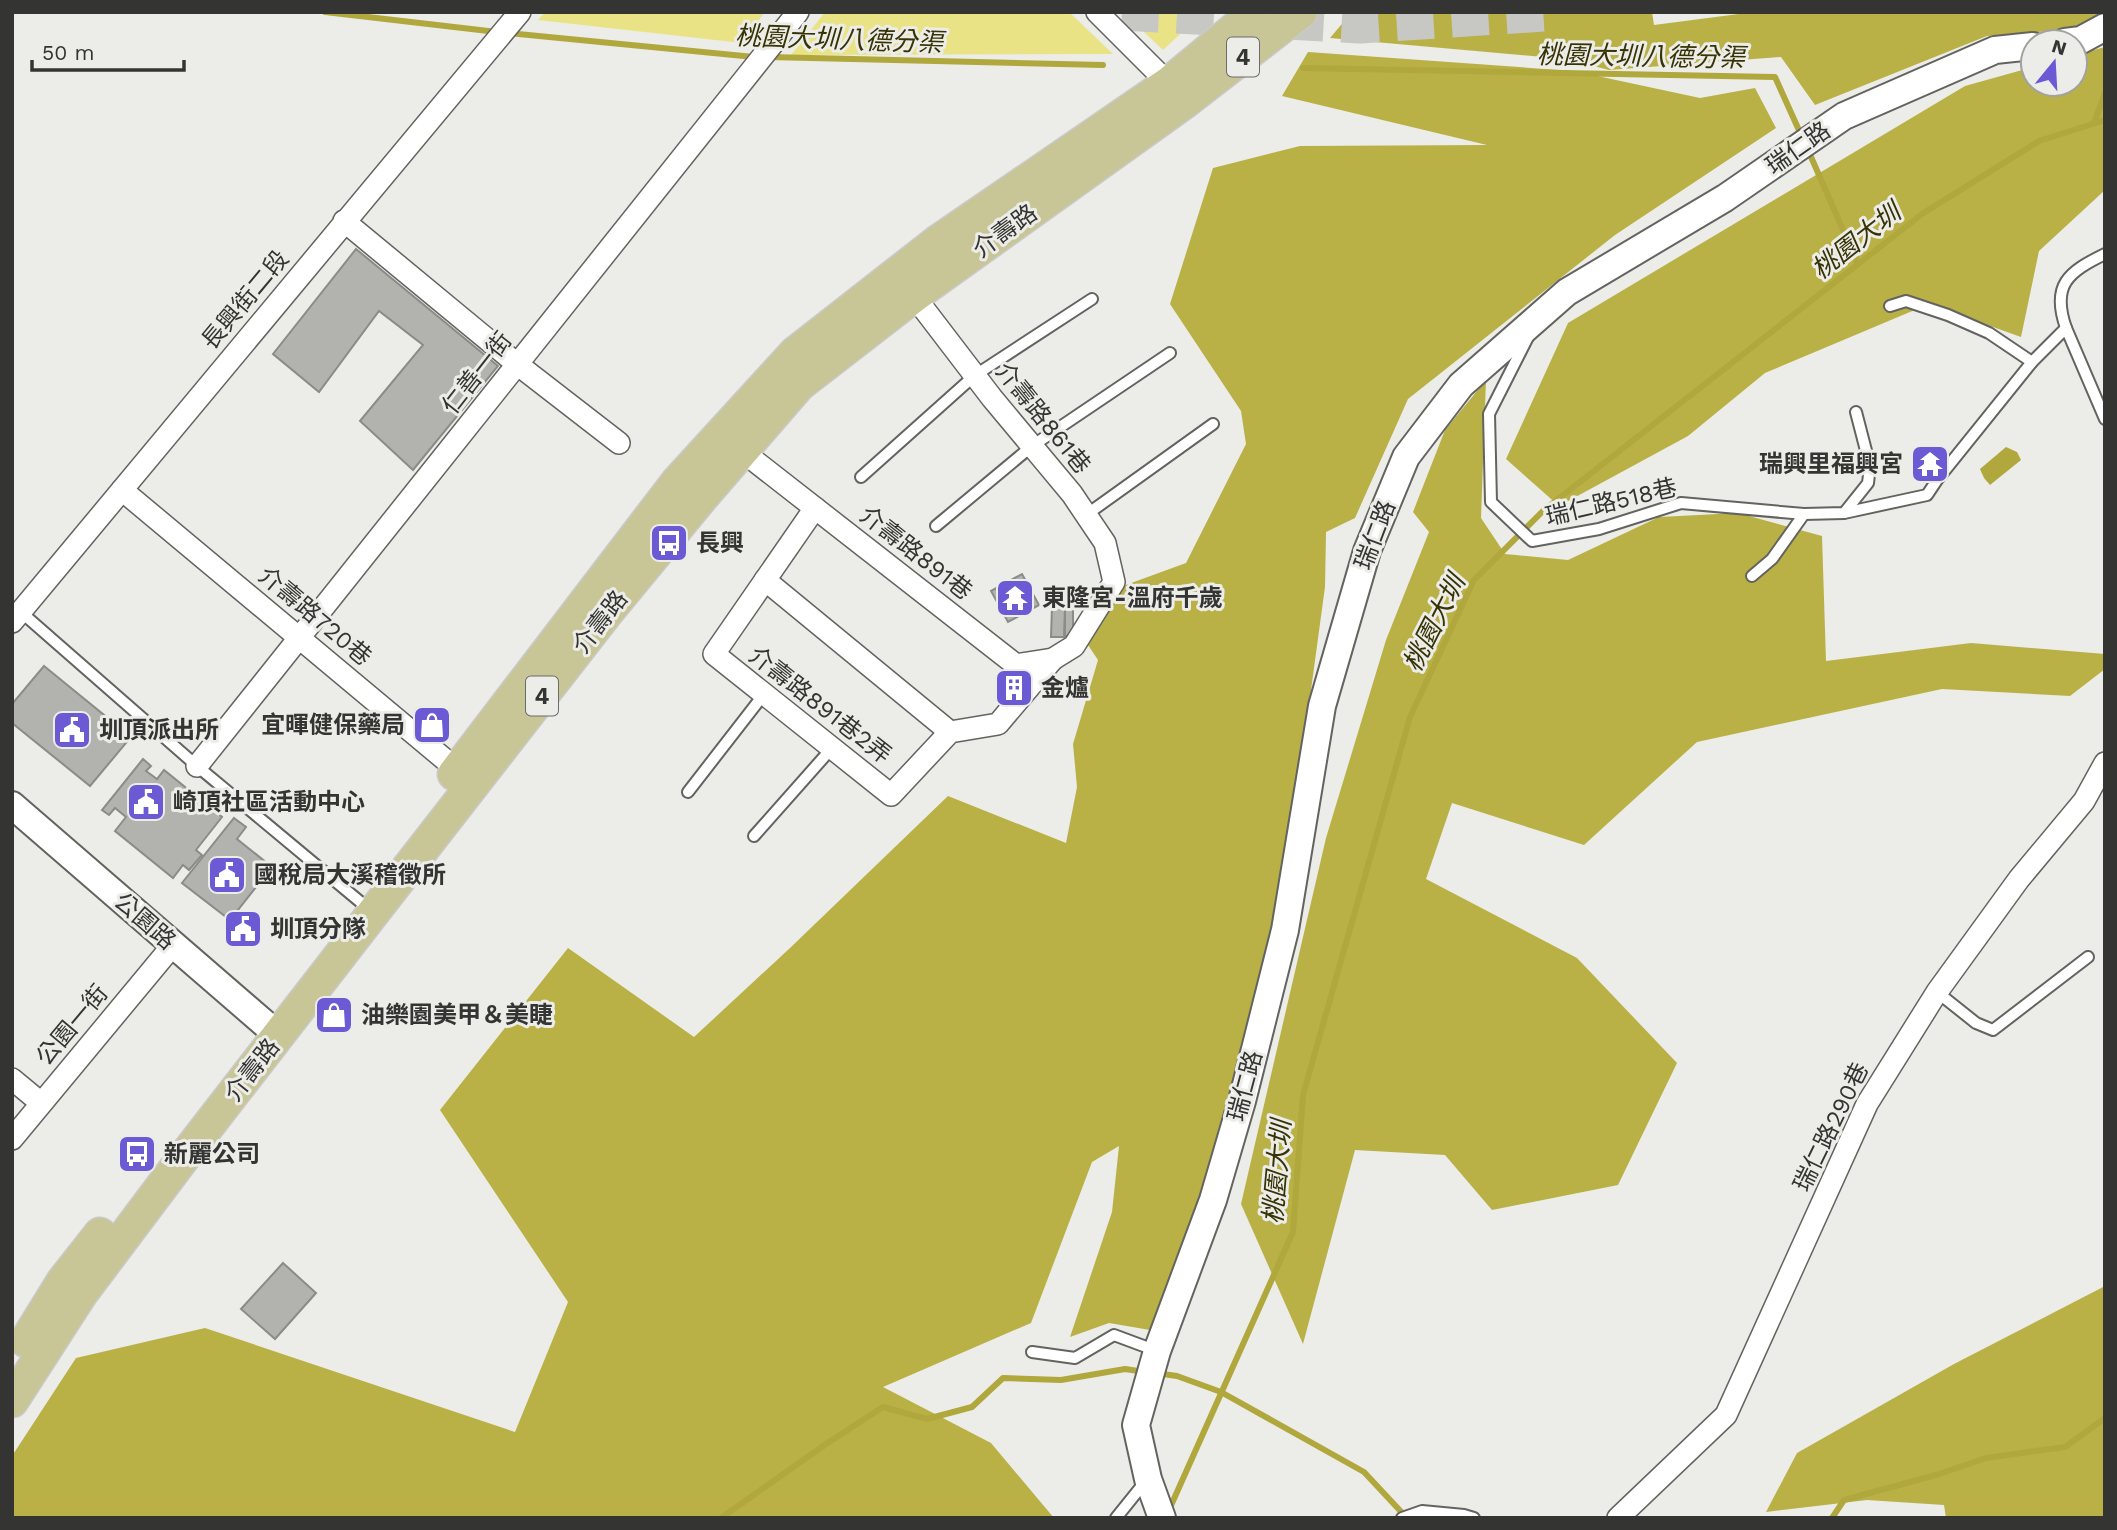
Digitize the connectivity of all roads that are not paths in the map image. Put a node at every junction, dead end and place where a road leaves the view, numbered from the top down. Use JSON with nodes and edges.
{"nodes":[{"id":1,"x":520,"y":12,"type":"edge"},
{"id":2,"x":798,"y":12,"type":"edge"},
{"id":3,"x":1097,"y":12,"type":"edge"},
{"id":4,"x":1255,"y":12,"type":"edge"},
{"id":5,"x":1301,"y":12,"type":"edge"},
{"id":6,"x":2105,"y":27,"type":"edge"},
{"id":7,"x":2089,"y":36,"type":"edge"},
{"id":8,"x":2019,"y":47,"type":"edge"},
{"id":9,"x":1177,"y":92,"type":"junction"},
{"id":10,"x":344,"y":221,"type":"junction"},
{"id":11,"x":2105,"y":254,"type":"edge"},
{"id":12,"x":914,"y":296,"type":"junction"},
{"id":13,"x":1092,"y":299,"type":"dead end"},
{"id":14,"x":1890,"y":306,"type":"dead end"},
{"id":15,"x":1538,"y":318,"type":"junction"},
{"id":16,"x":2066,"y":328,"type":"junction"},
{"id":17,"x":1170,"y":353,"type":"dead end"},
{"id":18,"x":2032,"y":362,"type":"junction"},
{"id":19,"x":517,"y":364,"type":"junction"},
{"id":20,"x":974,"y":376,"type":"junction"},
{"id":21,"x":1856,"y":412,"type":"dead end"},
{"id":22,"x":2105,"y":419,"type":"edge"},
{"id":23,"x":1213,"y":424,"type":"dead end"},
{"id":24,"x":619,"y":443,"type":"dead end"},
{"id":25,"x":1032,"y":446,"type":"junction"},
{"id":26,"x":742,"y":451,"type":"junction"},
{"id":27,"x":861,"y":477,"type":"dead end"},
{"id":28,"x":122,"y":489,"type":"junction"},
{"id":29,"x":816,"y":508,"type":"junction"},
{"id":30,"x":1844,"y":513,"type":"junction"},
{"id":31,"x":1804,"y":514,"type":"junction"},
{"id":32,"x":1086,"y":515,"type":"junction"},
{"id":33,"x":936,"y":526,"type":"dead end"},
{"id":34,"x":1752,"y":576,"type":"dead end"},
{"id":35,"x":765,"y":580,"type":"junction"},
{"id":36,"x":16,"y":617,"type":"edge"},
{"id":37,"x":300,"y":637,"type":"junction"},
{"id":38,"x":1053,"y":659,"type":"junction"},
{"id":39,"x":764,"y":694,"type":"junction"},
{"id":40,"x":950,"y":732,"type":"junction"},
{"id":41,"x":832,"y":748,"type":"junction"},
{"id":42,"x":2105,"y":763,"type":"edge"},
{"id":43,"x":197,"y":766,"type":"junction"},
{"id":44,"x":466,"y":777,"type":"junction"},
{"id":45,"x":688,"y":792,"type":"dead end"},
{"id":46,"x":12,"y":805,"type":"edge"},
{"id":47,"x":754,"y":836,"type":"dead end"},
{"id":48,"x":365,"y":907,"type":"junction"},
{"id":49,"x":173,"y":945,"type":"junction"},
{"id":50,"x":2088,"y":957,"type":"dead end"},
{"id":51,"x":1937,"y":992,"type":"junction"},
{"id":52,"x":271,"y":1029,"type":"junction"},
{"id":53,"x":12,"y":1079,"type":"edge"},
{"id":54,"x":41,"y":1103,"type":"junction"},
{"id":55,"x":12,"y":1139,"type":"edge"},
{"id":56,"x":1157,"y":1351,"type":"junction"},
{"id":57,"x":1032,"y":1352,"type":"dead end"},
{"id":58,"x":12,"y":1363,"type":"edge"},
{"id":59,"x":12,"y":1402,"type":"edge"},
{"id":60,"x":1148,"y":1479,"type":"junction"},
{"id":61,"x":1116,"y":1518,"type":"edge"},
{"id":62,"x":1162,"y":1518,"type":"edge"},
{"id":63,"x":1402,"y":1518,"type":"edge"},
{"id":64,"x":1474,"y":1518,"type":"edge"},
{"id":65,"x":1618,"y":1518,"type":"edge"}],
"edges":[{"from":1,"to":10,"type":"street","name":"長興街二段"},
{"from":2,"to":19,"type":"street","name":"仁善一街"},
{"from":3,"to":9,"type":"street"},
{"from":4,"to":9,"type":"main road","name":"介壽路","number":"4"},
{"from":5,"to":9,"type":"main road","name":"介壽路","number":"4"},
{"from":6,"to":7,"type":"street"},
{"from":8,"to":15,"type":"street","name":"瑞仁路"},
{"from":9,"to":12,"type":"main road","name":"介壽路","number":"4"},
{"from":9,"to":44,"type":"main road","name":"介壽路","number":"4"},
{"from":10,"to":19,"type":"street"},
{"from":10,"to":28,"type":"street","name":"長興街二段"},
{"from":11,"to":16,"type":"lane"},
{"from":12,"to":20,"type":"street","name":"介壽路861巷"},
{"from":12,"to":26,"type":"main road","name":"介壽路","number":"4"},
{"from":13,"to":20,"type":"lane"},
{"from":14,"to":18,"type":"lane"},
{"from":15,"to":31,"type":"lane","name":"瑞仁路518巷"},
{"from":15,"to":56,"type":"street","name":"瑞仁路"},
{"from":16,"to":18,"type":"lane","name":"瑞仁路518巷"},
{"from":16,"to":22,"type":"lane"},
{"from":17,"to":25,"type":"lane"},
{"from":18,"to":30,"type":"lane","name":"瑞仁路518巷"},
{"from":19,"to":24,"type":"street"},
{"from":19,"to":37,"type":"street","name":"仁善一街"},
{"from":20,"to":25,"type":"street","name":"介壽路861巷"},
{"from":20,"to":27,"type":"lane"},
{"from":21,"to":30,"type":"lane"},
{"from":23,"to":32,"type":"lane"},
{"from":25,"to":32,"type":"street","name":"介壽路861巷"},
{"from":25,"to":33,"type":"lane"},
{"from":26,"to":29,"type":"street","name":"介壽路891巷"},
{"from":26,"to":44,"type":"main road","name":"介壽路","number":"4"},
{"from":28,"to":36,"type":"street","name":"長興街二段"},
{"from":28,"to":37,"type":"street","name":"介壽路720巷"},
{"from":29,"to":35,"type":"street"},
{"from":29,"to":38,"type":"street","name":"介壽路891巷"},
{"from":30,"to":31,"type":"lane","name":"瑞仁路518巷"},
{"from":31,"to":34,"type":"lane"},
{"from":32,"to":38,"type":"street","name":"介壽路861巷"},
{"from":35,"to":39,"type":"street","name":"介壽路891巷2弄"},
{"from":35,"to":40,"type":"street"},
{"from":36,"to":43,"type":"lane"},
{"from":37,"to":43,"type":"street","name":"仁善一街"},
{"from":37,"to":44,"type":"street","name":"介壽路720巷"},
{"from":38,"to":40,"type":"street"},
{"from":39,"to":41,"type":"street","name":"介壽路891巷2弄"},
{"from":39,"to":45,"type":"lane"},
{"from":40,"to":41,"type":"street","name":"介壽路891巷2弄"},
{"from":41,"to":47,"type":"lane"},
{"from":42,"to":51,"type":"street","name":"瑞仁路290巷"},
{"from":43,"to":48,"type":"lane"},
{"from":44,"to":48,"type":"main road","name":"介壽路","number":"4"},
{"from":46,"to":49,"type":"street","name":"公園路"},
{"from":48,"to":52,"type":"main road","name":"介壽路","number":"4"},
{"from":49,"to":52,"type":"street","name":"公園路"},
{"from":49,"to":54,"type":"street","name":"公園一街"},
{"from":50,"to":51,"type":"lane"},
{"from":51,"to":65,"type":"street","name":"瑞仁路290巷"},
{"from":52,"to":58,"type":"main road","name":"介壽路","number":"4"},
{"from":52,"to":59,"type":"main road","name":"介壽路","number":"4"},
{"from":53,"to":54,"type":"street"},
{"from":54,"to":55,"type":"street","name":"公園一街"},
{"from":56,"to":57,"type":"lane"},
{"from":56,"to":60,"type":"street","name":"瑞仁路"},
{"from":60,"to":61,"type":"lane"},
{"from":60,"to":62,"type":"street"},
{"from":63,"to":64,"type":"lane"}]}
